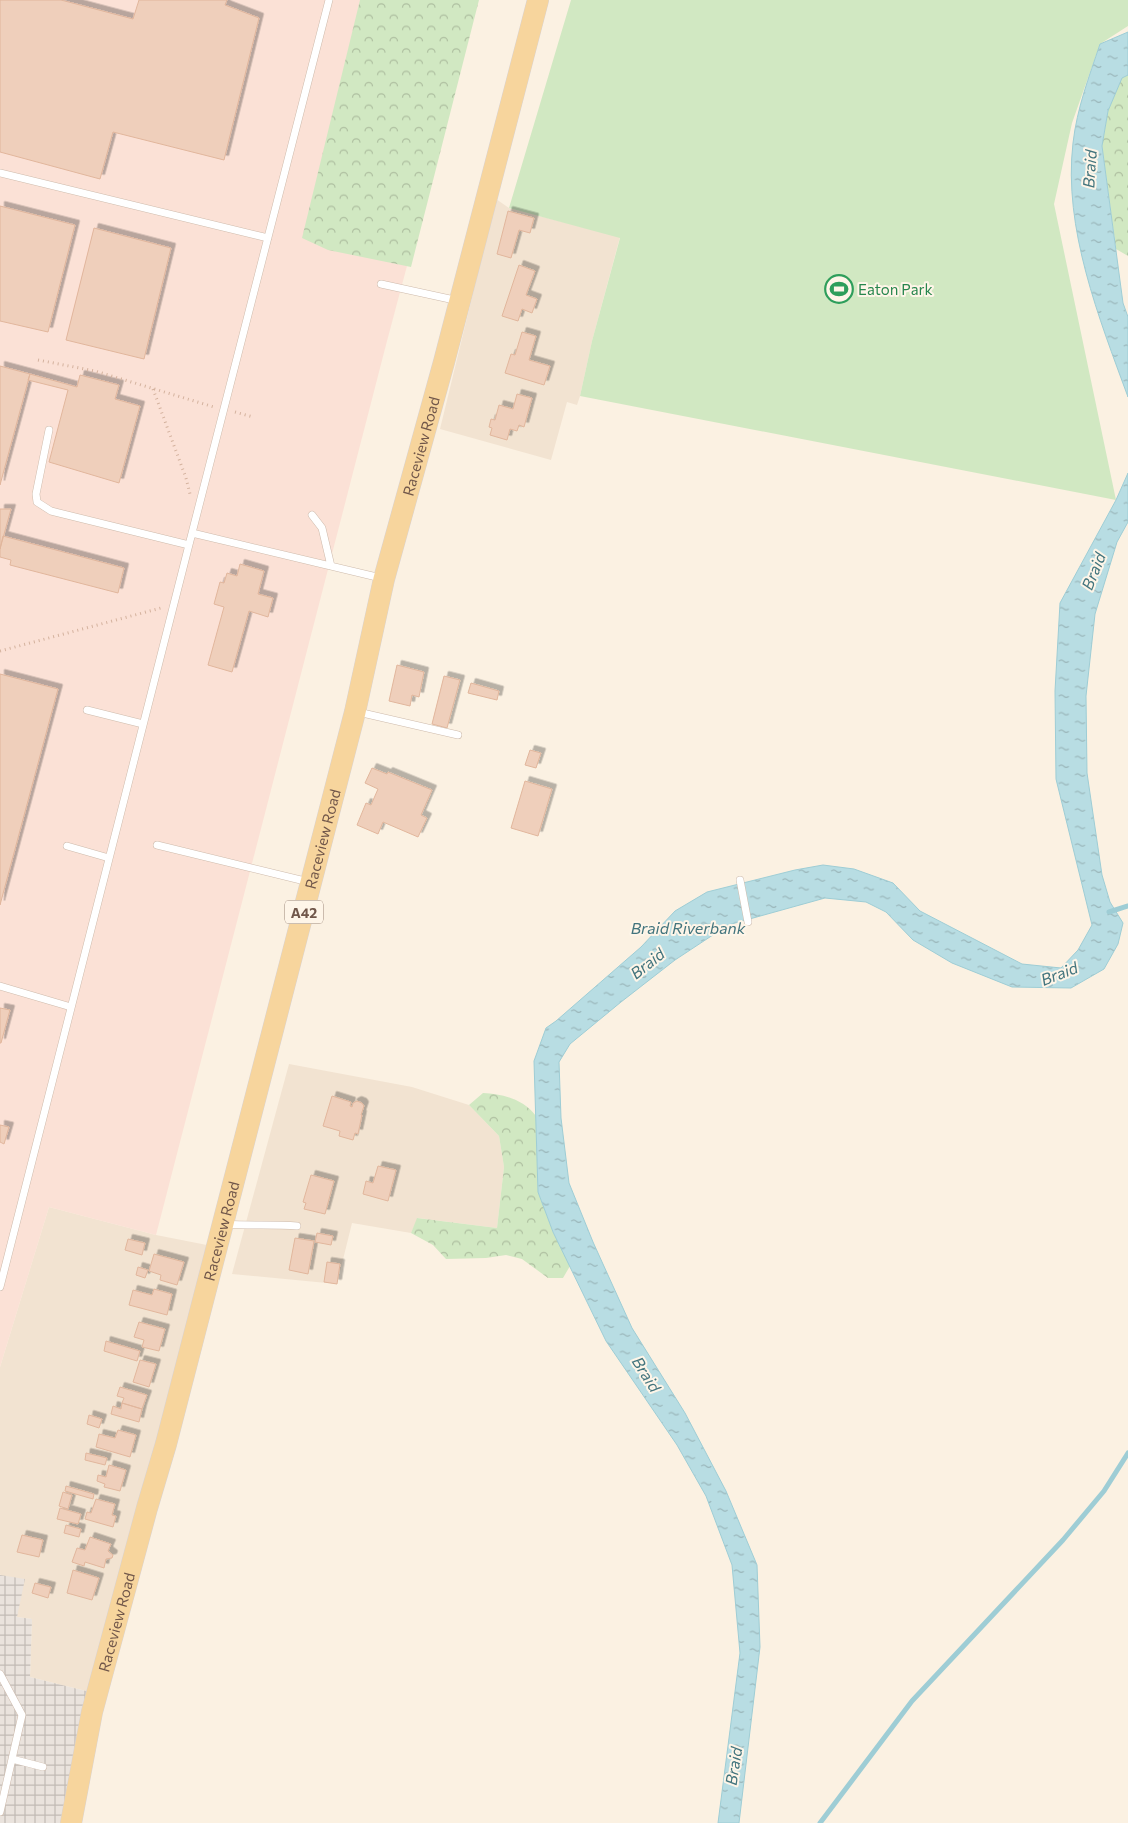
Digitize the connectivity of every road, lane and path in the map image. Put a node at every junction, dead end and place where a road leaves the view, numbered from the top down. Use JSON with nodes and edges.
{"nodes":[{"id":1,"x":329,"y":0,"type":"edge"},
{"id":2,"x":538,"y":0,"type":"edge"},
{"id":3,"x":0,"y":173,"type":"edge"},
{"id":4,"x":268,"y":238,"type":"junction"},
{"id":5,"x":381,"y":284,"type":"dead end"},
{"id":6,"x":459,"y":301,"type":"junction"},
{"id":7,"x":38,"y":360,"type":"dead end"},
{"id":8,"x":153,"y":389,"type":"junction"},
{"id":9,"x":224,"y":409,"type":"junction"},
{"id":10,"x":253,"y":417,"type":"dead end"},
{"id":11,"x":49,"y":430,"type":"dead end"},
{"id":12,"x":190,"y":500,"type":"dead end"},
{"id":13,"x":312,"y":515,"type":"dead end"},
{"id":14,"x":192,"y":533,"type":"junction"},
{"id":15,"x":189,"y":545,"type":"junction"},
{"id":16,"x":331,"y":566,"type":"junction"},
{"id":17,"x":384,"y":579,"type":"junction"},
{"id":18,"x":162,"y":608,"type":"dead end"},
{"id":19,"x":0,"y":651,"type":"edge"},
{"id":20,"x":87,"y":710,"type":"dead end"},
{"id":21,"x":355,"y":712,"type":"junction"},
{"id":22,"x":143,"y":724,"type":"junction"},
{"id":23,"x":458,"y":735,"type":"dead end"},
{"id":24,"x":157,"y":845,"type":"dead end"},
{"id":25,"x":67,"y":846,"type":"dead end"},
{"id":26,"x":109,"y":858,"type":"junction"},
{"id":27,"x":740,"y":880,"type":"dead end"},
{"id":28,"x":312,"y":882,"type":"junction"},
{"id":29,"x":748,"y":922,"type":"dead end"},
{"id":30,"x":0,"y":986,"type":"edge"},
{"id":31,"x":71,"y":1007,"type":"junction"},
{"id":32,"x":223,"y":1223,"type":"junction"},
{"id":33,"x":297,"y":1226,"type":"dead end"},
{"id":34,"x":0,"y":1287,"type":"edge"},
{"id":35,"x":0,"y":1674,"type":"edge"},
{"id":36,"x":12,"y":1758,"type":"junction"},
{"id":37,"x":43,"y":1767,"type":"dead end"},
{"id":38,"x":0,"y":1812,"type":"edge"},
{"id":39,"x":70,"y":1823,"type":"edge"}],
"edges":[{"from":1,"to":4,"type":"lane"},
{"from":2,"to":6,"type":"main road","name":"Raceview Road","number":"A42"},
{"from":3,"to":4,"type":"lane"},
{"from":4,"to":9,"type":"lane"},
{"from":5,"to":6,"type":"lane"},
{"from":6,"to":17,"type":"main road","name":"Raceview Road","number":"A42"},
{"from":7,"to":8,"type":"path"},
{"from":8,"to":9,"type":"path"},
{"from":8,"to":12,"type":"path"},
{"from":9,"to":10,"type":"path"},
{"from":9,"to":14,"type":"lane"},
{"from":11,"to":15,"type":"lane"},
{"from":13,"to":16,"type":"lane"},
{"from":14,"to":15,"type":"lane"},
{"from":14,"to":16,"type":"lane"},
{"from":15,"to":22,"type":"lane"},
{"from":16,"to":17,"type":"lane"},
{"from":17,"to":21,"type":"main road","name":"Raceview Road","number":"A42"},
{"from":18,"to":19,"type":"path"},
{"from":20,"to":22,"type":"lane"},
{"from":21,"to":23,"type":"lane"},
{"from":21,"to":28,"type":"main road","name":"Raceview Road","number":"A42"},
{"from":22,"to":26,"type":"lane"},
{"from":24,"to":28,"type":"lane"},
{"from":25,"to":26,"type":"lane"},
{"from":26,"to":31,"type":"lane"},
{"from":27,"to":29,"type":"lane"},
{"from":28,"to":32,"type":"main road","name":"Raceview Road","number":"A42"},
{"from":30,"to":31,"type":"lane"},
{"from":31,"to":34,"type":"lane"},
{"from":32,"to":33,"type":"lane"},
{"from":32,"to":39,"type":"main road","name":"Raceview Road","number":"A42"},
{"from":35,"to":36,"type":"lane"},
{"from":36,"to":37,"type":"lane"},
{"from":36,"to":38,"type":"lane"}]}
